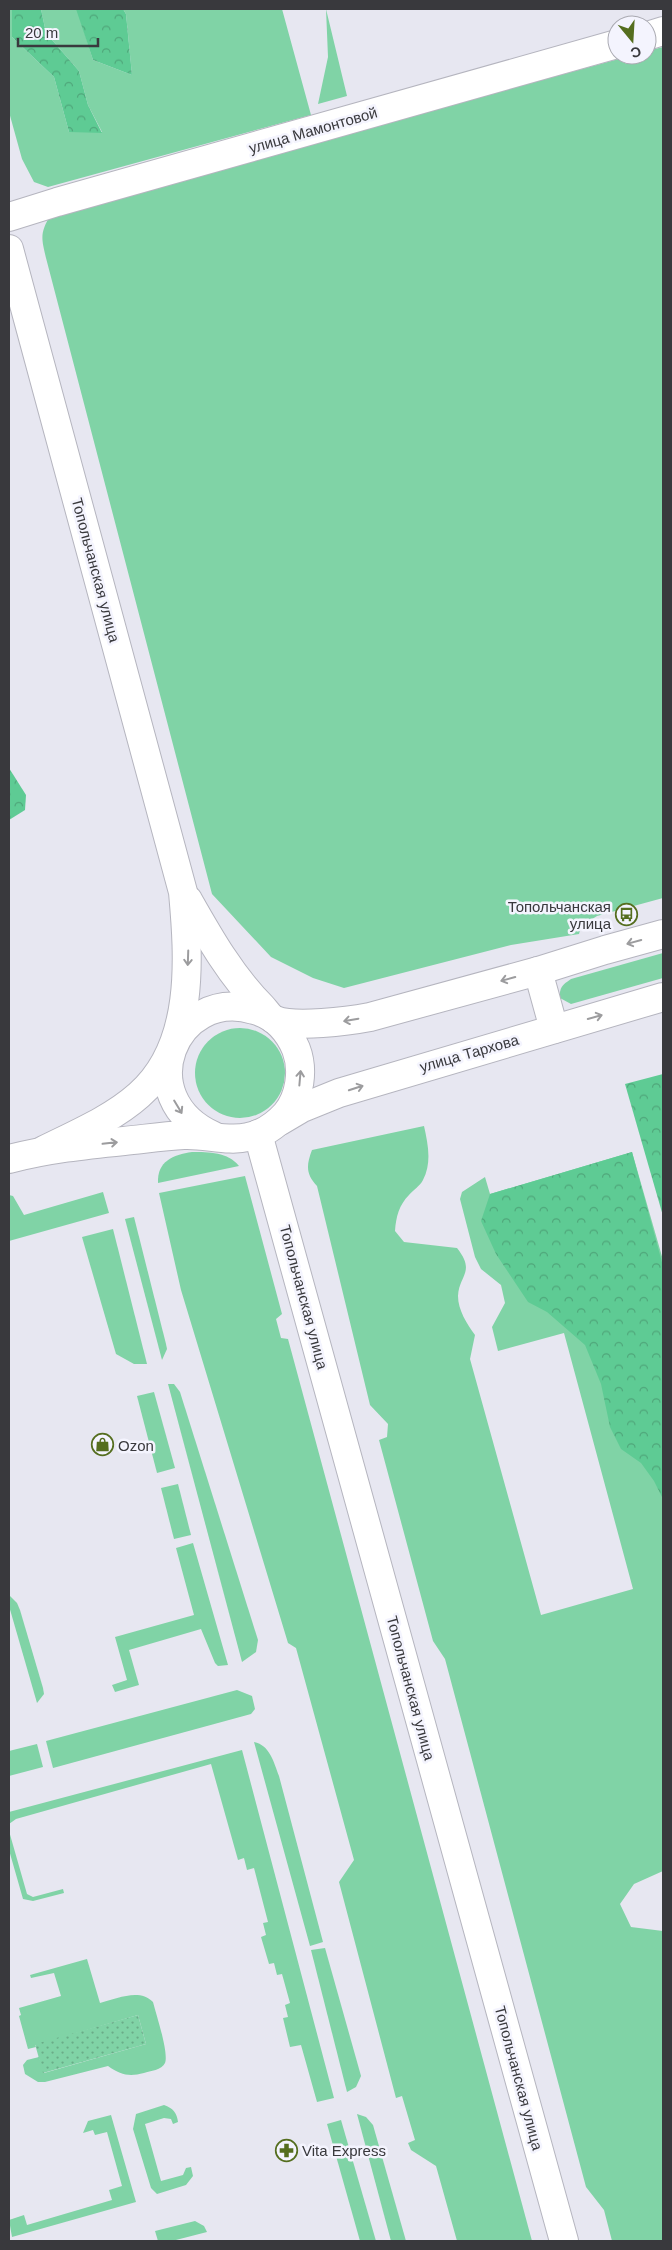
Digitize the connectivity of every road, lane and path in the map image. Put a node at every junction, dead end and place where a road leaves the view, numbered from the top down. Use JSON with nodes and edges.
{"nodes":[{"id":1,"x":607,"y":47,"type":"edge"},
{"id":2,"x":9,"y":217,"type":"edge"},
{"id":3,"x":9,"y":249,"type":"edge"},
{"id":4,"x":183,"y":892,"type":"junction"},
{"id":5,"x":663,"y":934,"type":"edge"},
{"id":6,"x":538,"y":971,"type":"junction"},
{"id":7,"x":663,"y":997,"type":"edge"},
{"id":8,"x":274,"y":1020,"type":"junction"},
{"id":9,"x":554,"y":1029,"type":"junction"},
{"id":10,"x":171,"y":1051,"type":"junction"},
{"id":11,"x":269,"y":1128,"type":"junction"},
{"id":12,"x":214,"y":1136,"type":"junction"},
{"id":13,"x":44,"y":1150,"type":"junction"},
{"id":14,"x":9,"y":1159,"type":"edge"},
{"id":15,"x":564,"y":2241,"type":"edge"}],
"edges":[{"from":1,"to":2,"type":"main road","name":"улица Мамонтовой"},
{"from":3,"to":4,"type":"main road","name":"Топольчанская улица"},
{"from":4,"to":8,"type":"main road","name":"Топольчанская улица"},
{"from":4,"to":10,"type":"main road","name":"Топольчанская улица","one_way":true},
{"from":5,"to":6,"type":"main road","one_way":true},
{"from":6,"to":8,"type":"main road","one_way":true},
{"from":6,"to":9,"type":"main road"},
{"from":9,"to":7,"type":"main road","name":"улица Тархова","one_way":true},
{"from":8,"to":10,"type":"main road"},
{"from":11,"to":8,"type":"main road","one_way":true},
{"from":11,"to":9,"type":"main road","name":"улица Тархова","one_way":true},
{"from":10,"to":12,"type":"main road","one_way":true},
{"from":10,"to":13,"type":"main road"},
{"from":11,"to":12,"type":"main road"},
{"from":11,"to":15,"type":"main road","name":"Топольчанская улица"},
{"from":13,"to":12,"type":"main road","one_way":true},
{"from":13,"to":14,"type":"main road"}]}
